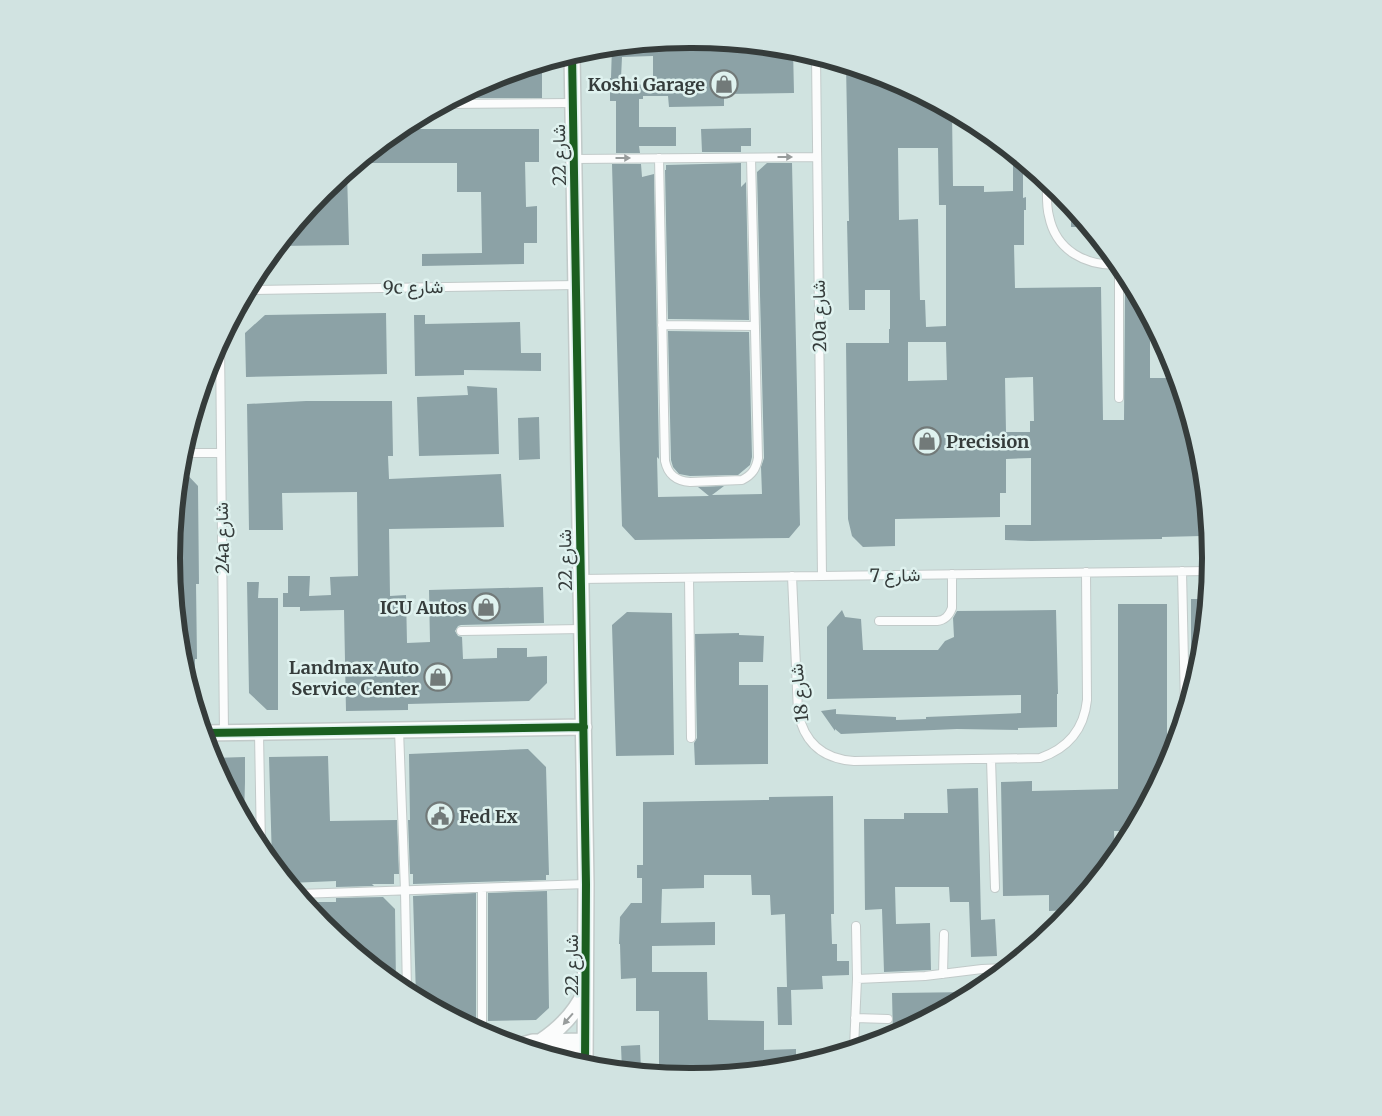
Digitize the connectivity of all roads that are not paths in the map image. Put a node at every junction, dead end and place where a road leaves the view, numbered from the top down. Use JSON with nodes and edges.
{"nodes":[{"id":1,"x":572,"y":62,"type":"edge"},
{"id":2,"x":816,"y":63,"type":"edge"},
{"id":3,"x":573,"y":103,"type":"junction"},
{"id":4,"x":458,"y":104,"type":"edge"},
{"id":5,"x":817,"y":157,"type":"junction"},
{"id":6,"x":659,"y":158,"type":"junction"},
{"id":7,"x":751,"y":158,"type":"junction"},
{"id":8,"x":574,"y":159,"type":"junction"},
{"id":9,"x":1047,"y":192,"type":"edge"},
{"id":10,"x":1109,"y":265,"type":"edge"},
{"id":11,"x":1119,"y":280,"type":"edge"},
{"id":12,"x":577,"y":285,"type":"junction"},
{"id":13,"x":257,"y":290,"type":"edge"},
{"id":14,"x":662,"y":325,"type":"junction"},
{"id":15,"x":755,"y":326,"type":"junction"},
{"id":16,"x":220,"y":360,"type":"edge"},
{"id":17,"x":1119,"y":398,"type":"dead end"},
{"id":18,"x":191,"y":453,"type":"edge"},
{"id":19,"x":221,"y":454,"type":"junction"},
{"id":20,"x":1201,"y":570,"type":"edge"},
{"id":21,"x":1182,"y":571,"type":"junction"},
{"id":22,"x":1086,"y":572,"type":"junction"},
{"id":23,"x":952,"y":574,"type":"junction"},
{"id":24,"x":792,"y":576,"type":"junction"},
{"id":25,"x":822,"y":576,"type":"junction"},
{"id":26,"x":689,"y":578,"type":"junction"},
{"id":27,"x":580,"y":579,"type":"junction"},
{"id":28,"x":879,"y":621,"type":"dead end"},
{"id":29,"x":581,"y":629,"type":"junction"},
{"id":30,"x":461,"y":631,"type":"dead end"},
{"id":31,"x":1185,"y":688,"type":"edge"},
{"id":32,"x":584,"y":727,"type":"junction"},
{"id":33,"x":399,"y":730,"type":"junction"},
{"id":34,"x":224,"y":733,"type":"junction"},
{"id":35,"x":259,"y":733,"type":"junction"},
{"id":36,"x":212,"y":734,"type":"edge"},
{"id":37,"x":692,"y":738,"type":"dead end"},
{"id":38,"x":991,"y":759,"type":"junction"},
{"id":39,"x":261,"y":832,"type":"edge"},
{"id":40,"x":586,"y":884,"type":"junction"},
{"id":41,"x":482,"y":888,"type":"junction"},
{"id":42,"x":995,"y":888,"type":"dead end"},
{"id":43,"x":405,"y":890,"type":"junction"},
{"id":44,"x":306,"y":894,"type":"edge"},
{"id":45,"x":856,"y":926,"type":"dead end"},
{"id":46,"x":944,"y":934,"type":"dead end"},
{"id":47,"x":993,"y":969,"type":"edge"},
{"id":48,"x":943,"y":974,"type":"junction"},
{"id":49,"x":857,"y":979,"type":"junction"},
{"id":50,"x":407,"y":982,"type":"edge"},
{"id":51,"x":586,"y":988,"type":"junction"},
{"id":52,"x":855,"y":1018,"type":"junction"},
{"id":53,"x":888,"y":1019,"type":"dead end"},
{"id":54,"x":482,"y":1024,"type":"edge"},
{"id":55,"x":854,"y":1041,"type":"edge"},
{"id":56,"x":542,"y":1046,"type":"edge"},
{"id":57,"x":560,"y":1051,"type":"edge"},
{"id":58,"x":585,"y":1054,"type":"edge"}],
"edges":[{"from":1,"to":3,"type":"street","name":"شارع 22"},
{"from":2,"to":5,"type":"lane","name":"20a شارع"},
{"from":3,"to":4,"type":"lane"},
{"from":3,"to":8,"type":"street","name":"شارع 22"},
{"from":7,"to":5,"type":"lane","one_way":true},
{"from":5,"to":25,"type":"lane","name":"20a شارع"},
{"from":6,"to":7,"type":"lane"},
{"from":8,"to":6,"type":"lane","one_way":true},
{"from":6,"to":14,"type":"lane"},
{"from":7,"to":15,"type":"lane"},
{"from":8,"to":12,"type":"street","name":"شارع 22"},
{"from":9,"to":10,"type":"lane"},
{"from":11,"to":17,"type":"lane"},
{"from":12,"to":13,"type":"lane","name":"9c شارع"},
{"from":12,"to":27,"type":"street","name":"شارع 22"},
{"from":14,"to":15,"type":"lane"},
{"from":14,"to":15,"type":"lane"},
{"from":16,"to":19,"type":"lane","name":"24a شارع"},
{"from":18,"to":19,"type":"lane"},
{"from":19,"to":34,"type":"lane","name":"24a شارع"},
{"from":20,"to":21,"type":"lane","name":"شارع 7"},
{"from":21,"to":22,"type":"lane","name":"شارع 7"},
{"from":21,"to":31,"type":"lane"},
{"from":22,"to":23,"type":"lane","name":"شارع 7"},
{"from":22,"to":38,"type":"lane","name":"شارع 18"},
{"from":23,"to":25,"type":"lane","name":"شارع 7"},
{"from":23,"to":28,"type":"lane"},
{"from":24,"to":25,"type":"lane","name":"شارع 7"},
{"from":24,"to":26,"type":"lane","name":"شارع 7"},
{"from":24,"to":38,"type":"lane","name":"شارع 18"},
{"from":26,"to":27,"type":"lane","name":"شارع 7"},
{"from":26,"to":37,"type":"lane"},
{"from":27,"to":29,"type":"street","name":"شارع 22"},
{"from":29,"to":30,"type":"lane"},
{"from":29,"to":32,"type":"street","name":"شارع 22"},
{"from":32,"to":33,"type":"street"},
{"from":32,"to":40,"type":"street","name":"شارع 22"},
{"from":33,"to":35,"type":"street"},
{"from":33,"to":43,"type":"lane"},
{"from":34,"to":35,"type":"street"},
{"from":34,"to":36,"type":"street"},
{"from":35,"to":39,"type":"lane"},
{"from":38,"to":42,"type":"lane"},
{"from":40,"to":41,"type":"lane"},
{"from":40,"to":51,"type":"street","name":"شارع 22"},
{"from":41,"to":43,"type":"lane"},
{"from":41,"to":54,"type":"lane"},
{"from":43,"to":44,"type":"lane"},
{"from":43,"to":50,"type":"lane"},
{"from":45,"to":49,"type":"lane"},
{"from":46,"to":48,"type":"lane"},
{"from":47,"to":48,"type":"lane"},
{"from":48,"to":49,"type":"lane"},
{"from":49,"to":52,"type":"lane"},
{"from":51,"to":56,"type":"street","name":"شارع 22","one_way":true},
{"from":51,"to":58,"type":"street","name":"شارع 22"},
{"from":52,"to":53,"type":"lane"},
{"from":52,"to":55,"type":"lane"},
{"from":57,"to":58,"type":"street","name":"شارع 22"}]}
